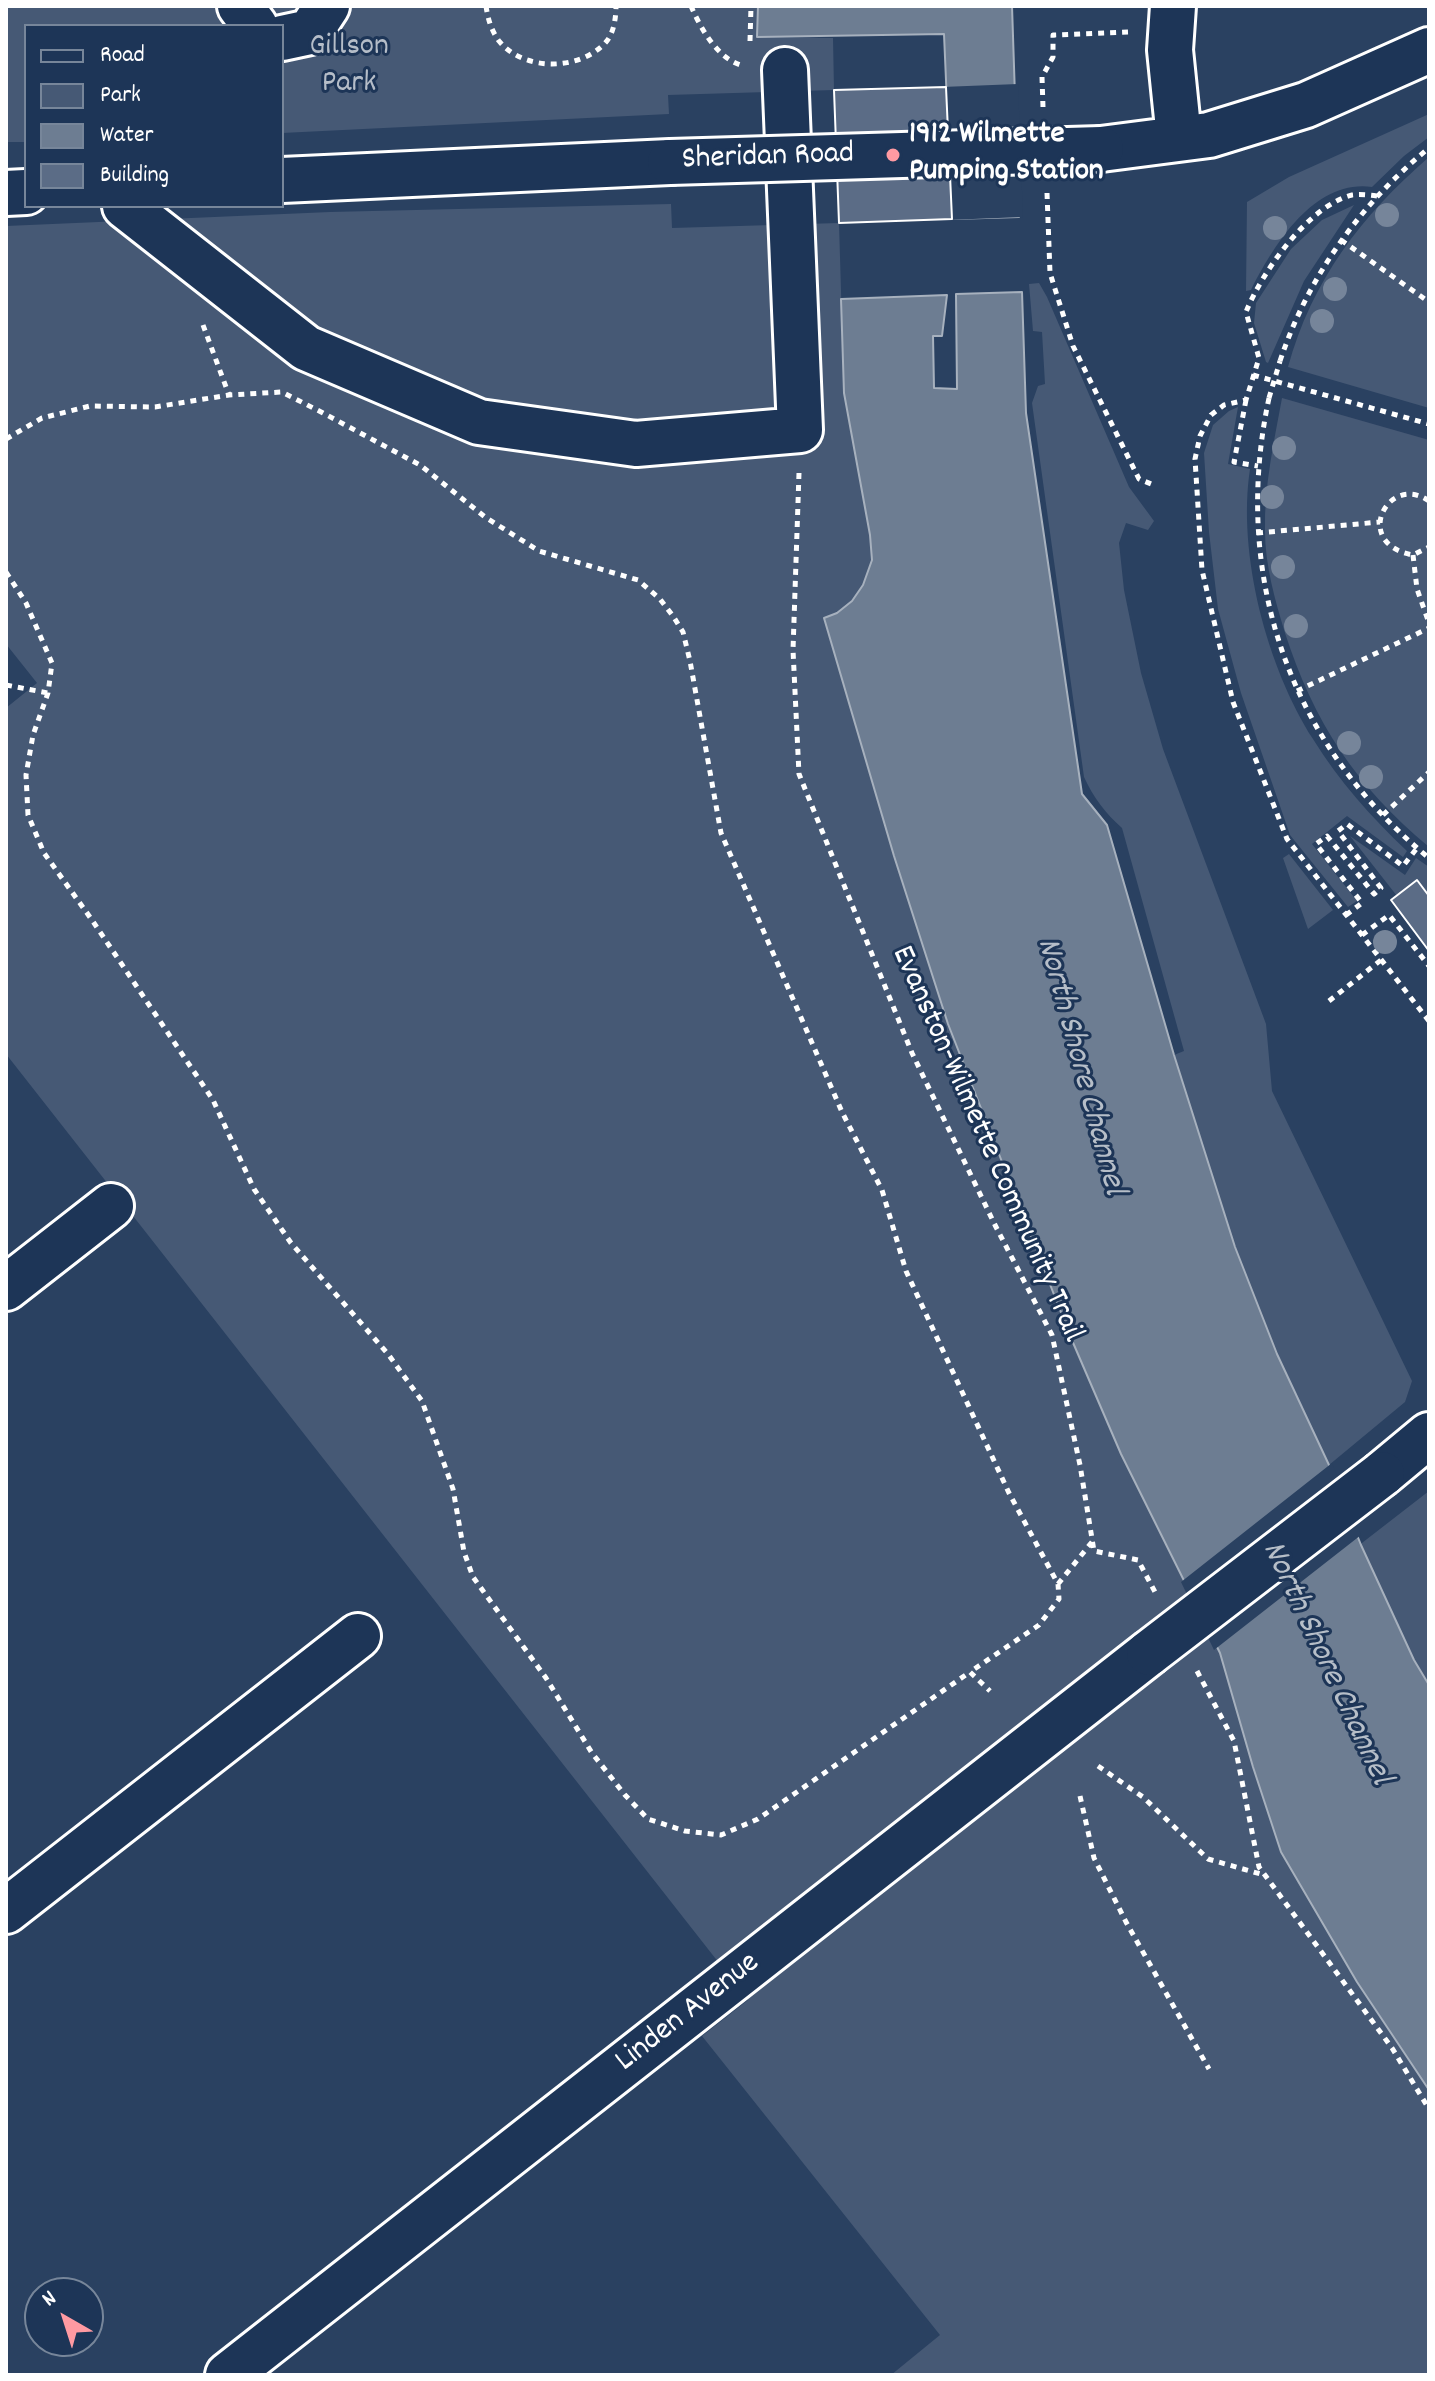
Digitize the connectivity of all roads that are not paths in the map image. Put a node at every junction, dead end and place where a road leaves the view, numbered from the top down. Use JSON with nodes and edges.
{"nodes":[{"id":1,"x":240,"y":6,"type":"edge"},
{"id":2,"x":327,"y":6,"type":"edge"},
{"id":3,"x":1173,"y":6,"type":"edge"},
{"id":4,"x":254,"y":24,"type":"edge"},
{"id":5,"x":284,"y":38,"type":"edge"},
{"id":6,"x":1429,"y":50,"type":"edge"},
{"id":7,"x":785,"y":70,"type":"road end"},
{"id":8,"x":1179,"y":138,"type":"junction"},
{"id":9,"x":284,"y":180,"type":"edge"},
{"id":10,"x":128,"y":208,"type":"edge"},
{"id":11,"x":111,"y":1206,"type":"dead end"},
{"id":12,"x":6,"y":1288,"type":"edge"},
{"id":13,"x":1429,"y":1435,"type":"edge"},
{"id":14,"x":358,"y":1636,"type":"dead end"},
{"id":15,"x":6,"y":1911,"type":"edge"},
{"id":16,"x":228,"y":2375,"type":"edge"}],
"edges":[{"from":1,"to":4,"type":"street"},
{"from":2,"to":5,"type":"street"},
{"from":3,"to":8,"type":"street"},
{"from":6,"to":8,"type":"street","name":"Sheridan Road"},
{"from":7,"to":10,"type":"street"},
{"from":8,"to":9,"type":"street","name":"Sheridan Road","bridge":true},
{"from":11,"to":12,"type":"street"},
{"from":13,"to":16,"type":"street","name":"Linden Avenue","bridge":true},
{"from":14,"to":15,"type":"street"}]}
